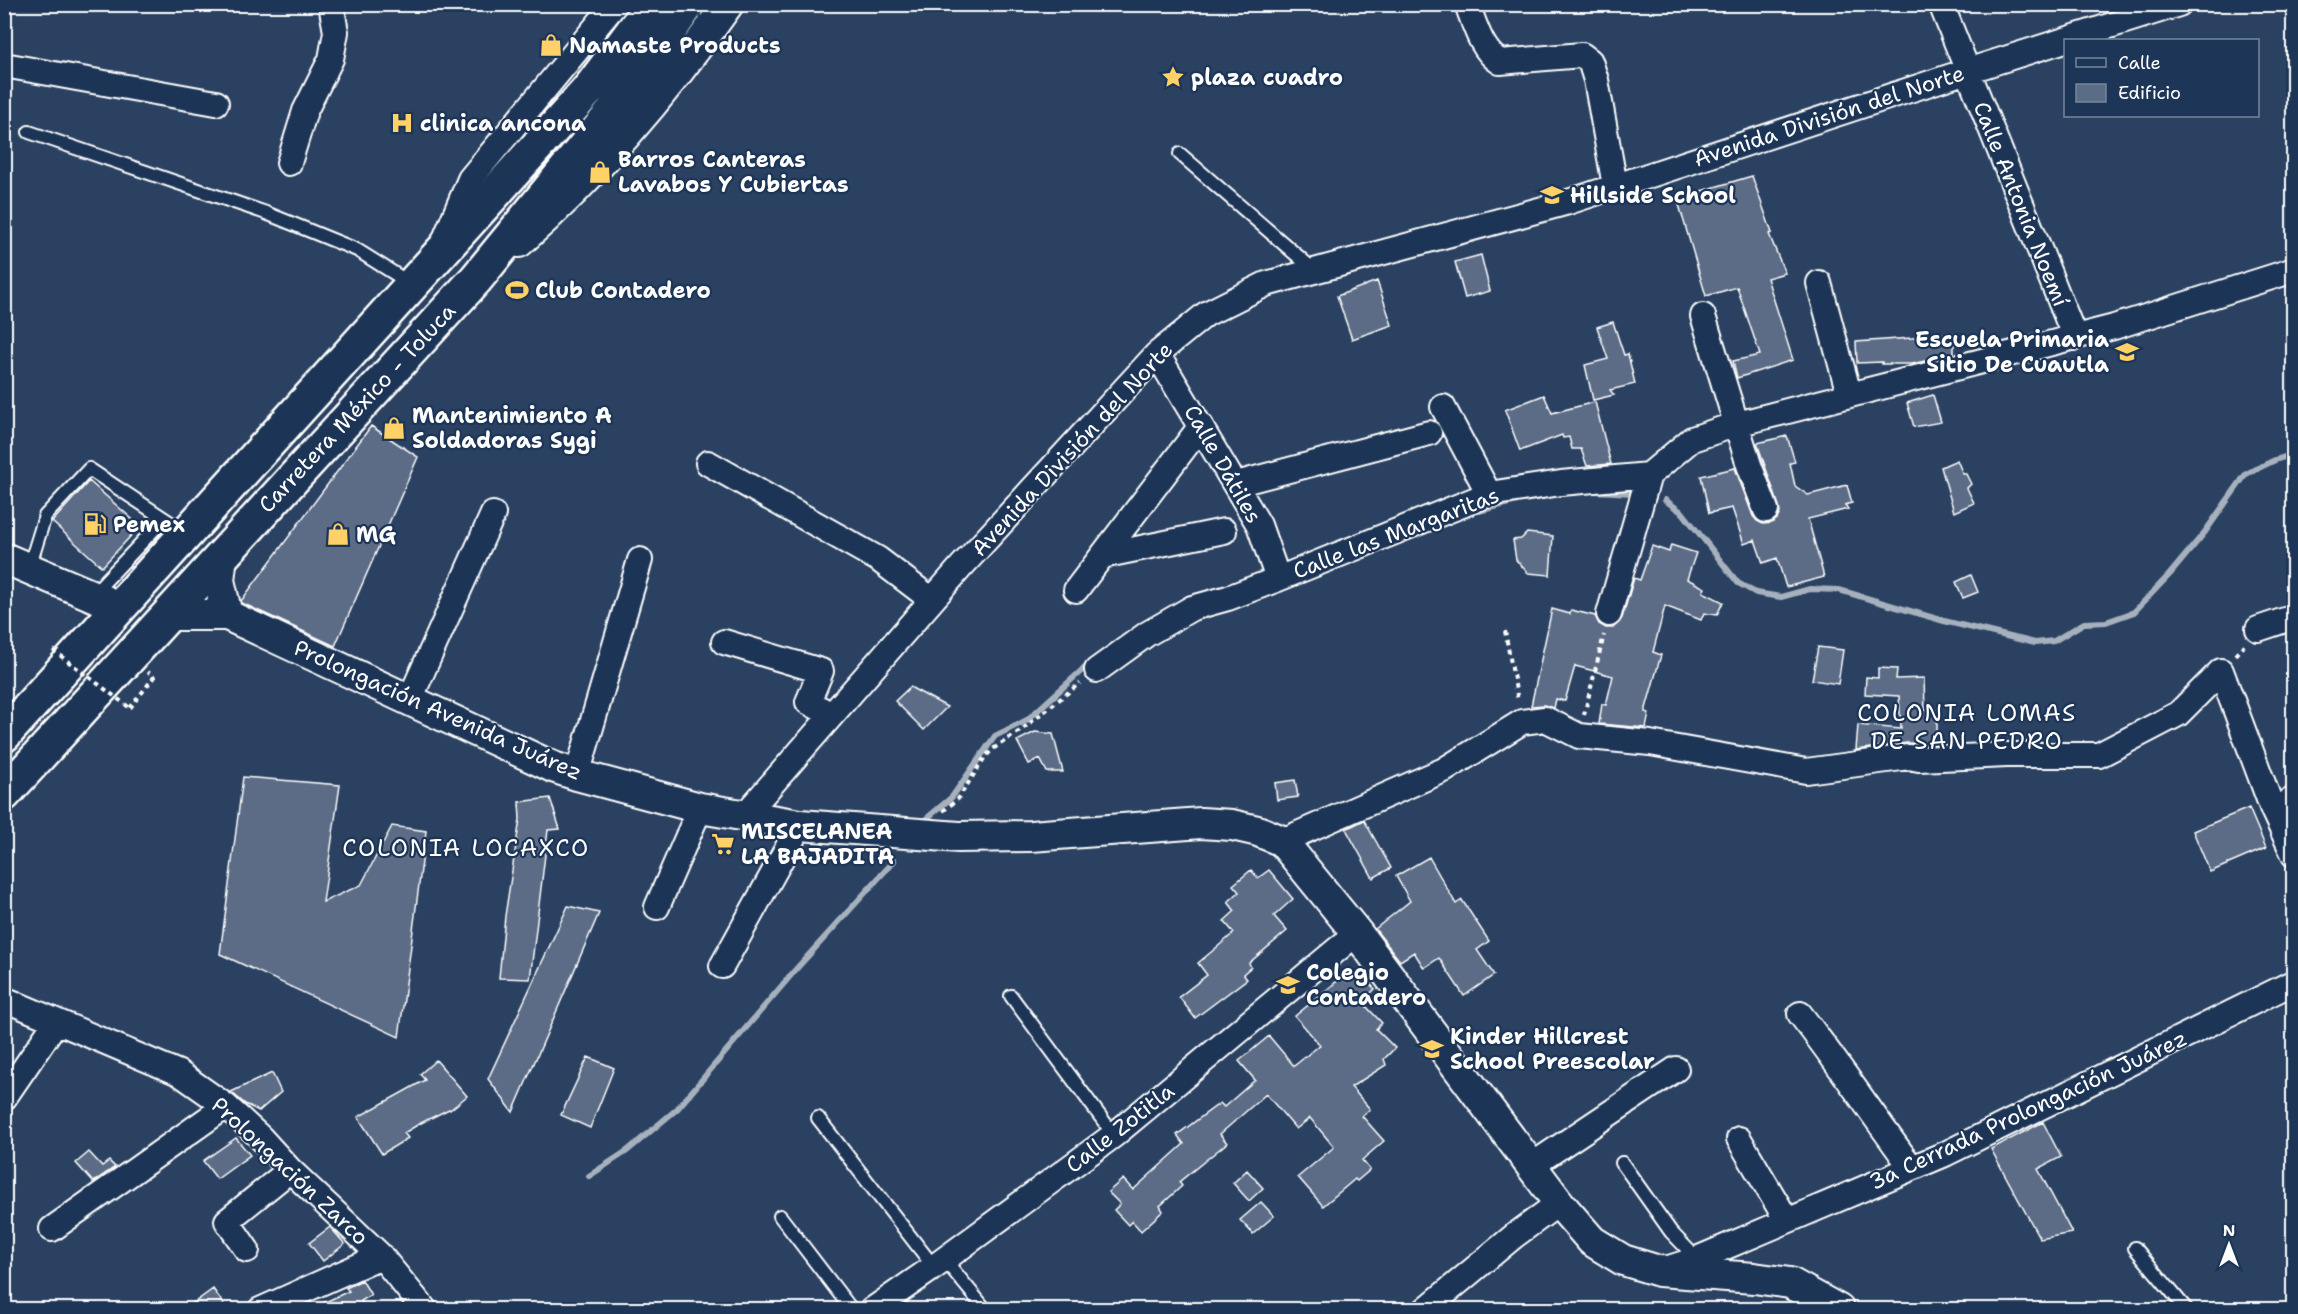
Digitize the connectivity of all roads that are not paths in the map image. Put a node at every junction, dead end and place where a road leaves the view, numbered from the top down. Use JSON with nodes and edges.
{"nodes":[{"id":1,"x":331,"y":4,"type":"edge"},
{"id":2,"x":615,"y":4,"type":"edge"},
{"id":3,"x":653,"y":4,"type":"edge"},
{"id":4,"x":688,"y":4,"type":"edge"},
{"id":5,"x":728,"y":4,"type":"edge"},
{"id":6,"x":1467,"y":4,"type":"edge"},
{"id":7,"x":1941,"y":4,"type":"edge"},
{"id":8,"x":2179,"y":4,"type":"edge"},
{"id":9,"x":2068,"y":39,"type":"edge"},
{"id":10,"x":2064,"y":40,"type":"edge"},
{"id":11,"x":4,"y":65,"type":"edge"},
{"id":12,"x":1967,"y":71,"type":"junction"},
{"id":13,"x":216,"y":103,"type":"dead end"},
{"id":14,"x":29,"y":132,"type":"dead end"},
{"id":15,"x":1180,"y":154,"type":"dead end"},
{"id":16,"x":289,"y":163,"type":"dead end"},
{"id":17,"x":1615,"y":186,"type":"junction"},
{"id":18,"x":438,"y":256,"type":"junction"},
{"id":19,"x":1315,"y":270,"type":"junction"},
{"id":20,"x":2293,"y":272,"type":"edge"},
{"id":21,"x":476,"y":279,"type":"junction"},
{"id":22,"x":1819,"y":283,"type":"dead end"},
{"id":23,"x":413,"y":285,"type":"junction"},
{"id":24,"x":1703,"y":316,"type":"dead end"},
{"id":25,"x":2075,"y":338,"type":"junction"},
{"id":26,"x":1157,"y":354,"type":"junction"},
{"id":27,"x":1850,"y":394,"type":"junction"},
{"id":28,"x":1443,"y":407,"type":"dead end"},
{"id":29,"x":1737,"y":424,"type":"junction"},
{"id":30,"x":1201,"y":426,"type":"junction"},
{"id":31,"x":1429,"y":434,"type":"dead end"},
{"id":32,"x":708,"y":463,"type":"dead end"},
{"id":33,"x":1649,"y":475,"type":"junction"},
{"id":34,"x":1236,"y":484,"type":"junction"},
{"id":35,"x":1488,"y":494,"type":"junction"},
{"id":36,"x":1766,"y":510,"type":"dead end"},
{"id":37,"x":493,"y":514,"type":"dead end"},
{"id":38,"x":175,"y":526,"type":"junction"},
{"id":39,"x":1224,"y":531,"type":"dead end"},
{"id":40,"x":222,"y":556,"type":"junction"},
{"id":41,"x":1102,"y":556,"type":"junction"},
{"id":42,"x":640,"y":560,"type":"dead end"},
{"id":43,"x":17,"y":563,"type":"edge"},
{"id":44,"x":1278,"y":579,"type":"junction"},
{"id":45,"x":1076,"y":590,"type":"dead end"},
{"id":46,"x":932,"y":600,"type":"junction"},
{"id":47,"x":106,"y":601,"type":"junction"},
{"id":48,"x":1609,"y":614,"type":"road end"},
{"id":49,"x":168,"y":615,"type":"junction"},
{"id":50,"x":227,"y":615,"type":"junction"},
{"id":51,"x":2294,"y":616,"type":"edge"},
{"id":52,"x":2258,"y":629,"type":"road end"},
{"id":53,"x":724,"y":642,"type":"dead end"},
{"id":54,"x":1097,"y":670,"type":"road end"},
{"id":55,"x":410,"y":699,"type":"junction"},
{"id":56,"x":832,"y":715,"type":"junction"},
{"id":57,"x":4,"y":735,"type":"edge"},
{"id":58,"x":580,"y":767,"type":"junction"},
{"id":59,"x":4,"y":794,"type":"edge"},
{"id":60,"x":2283,"y":804,"type":"edge"},
{"id":61,"x":700,"y":808,"type":"junction"},
{"id":62,"x":744,"y":816,"type":"junction"},
{"id":63,"x":800,"y":825,"type":"junction"},
{"id":64,"x":1282,"y":841,"type":"junction"},
{"id":65,"x":2294,"y":855,"type":"edge"},
{"id":66,"x":657,"y":907,"type":"dead end"},
{"id":67,"x":1357,"y":933,"type":"junction"},
{"id":68,"x":722,"y":966,"type":"dead end"},
{"id":69,"x":2294,"y":981,"type":"edge"},
{"id":70,"x":1011,"y":996,"type":"dead end"},
{"id":71,"x":4,"y":999,"type":"edge"},
{"id":72,"x":1800,"y":1014,"type":"dead end"},
{"id":73,"x":56,"y":1022,"type":"junction"},
{"id":74,"x":1676,"y":1069,"type":"dead end"},
{"id":75,"x":4,"y":1098,"type":"edge"},
{"id":76,"x":226,"y":1106,"type":"junction"},
{"id":77,"x":818,"y":1118,"type":"dead end"},
{"id":78,"x":1114,"y":1135,"type":"junction"},
{"id":79,"x":1739,"y":1139,"type":"dead end"},
{"id":80,"x":1622,"y":1163,"type":"dead end"},
{"id":81,"x":1531,"y":1166,"type":"junction"},
{"id":82,"x":1912,"y":1168,"type":"junction"},
{"id":83,"x":290,"y":1170,"type":"junction"},
{"id":84,"x":1559,"y":1203,"type":"junction"},
{"id":85,"x":780,"y":1216,"type":"dead end"},
{"id":86,"x":1786,"y":1219,"type":"junction"},
{"id":87,"x":52,"y":1229,"type":"dead end"},
{"id":88,"x":2135,"y":1248,"type":"dead end"},
{"id":89,"x":247,"y":1250,"type":"dead end"},
{"id":90,"x":381,"y":1256,"type":"junction"},
{"id":91,"x":1697,"y":1259,"type":"junction"},
{"id":92,"x":939,"y":1263,"type":"junction"},
{"id":93,"x":1659,"y":1271,"type":"junction"},
{"id":94,"x":260,"y":1310,"type":"edge"},
{"id":95,"x":425,"y":1310,"type":"edge"},
{"id":96,"x":852,"y":1310,"type":"edge"},
{"id":97,"x":873,"y":1310,"type":"edge"},
{"id":98,"x":986,"y":1310,"type":"edge"},
{"id":99,"x":1425,"y":1310,"type":"edge"},
{"id":100,"x":1839,"y":1310,"type":"edge"},
{"id":101,"x":2187,"y":1310,"type":"edge"}],
"edges":[{"from":1,"to":16,"type":"street"},
{"from":2,"to":18,"type":"street"},
{"from":3,"to":18,"type":"main road","name":"Carretera México - Toluca"},
{"from":4,"to":21,"type":"main road","name":"Carretera México - Toluca"},
{"from":5,"to":21,"type":"street"},
{"from":6,"to":17,"type":"street"},
{"from":7,"to":12,"type":"street","name":"Calle Antonia Noemí"},
{"from":8,"to":9,"type":"street","name":"Avenida División del Norte"},
{"from":10,"to":12,"type":"street","name":"Avenida División del Norte"},
{"from":11,"to":13,"type":"street"},
{"from":12,"to":17,"type":"street","name":"Avenida División del Norte"},
{"from":12,"to":25,"type":"street","name":"Calle Antonia Noemí"},
{"from":14,"to":23,"type":"lane"},
{"from":15,"to":19,"type":"lane"},
{"from":17,"to":19,"type":"street","name":"Avenida División del Norte"},
{"from":18,"to":23,"type":"main road","name":"Carretera México - Toluca"},
{"from":19,"to":26,"type":"street","name":"Avenida División del Norte"},
{"from":20,"to":25,"type":"street"},
{"from":21,"to":40,"type":"main road","name":"Carretera México - Toluca"},
{"from":22,"to":27,"type":"street"},
{"from":23,"to":38,"type":"main road","name":"Carretera México - Toluca"},
{"from":24,"to":29,"type":"street"},
{"from":25,"to":27,"type":"street"},
{"from":26,"to":30,"type":"street","name":"Calle Dátiles"},
{"from":26,"to":46,"type":"street","name":"Avenida División del Norte"},
{"from":27,"to":29,"type":"street"},
{"from":28,"to":35,"type":"street"},
{"from":29,"to":33,"type":"street"},
{"from":29,"to":36,"type":"street"},
{"from":30,"to":34,"type":"street","name":"Calle Dátiles"},
{"from":30,"to":41,"type":"street"},
{"from":31,"to":34,"type":"street"},
{"from":32,"to":46,"type":"street"},
{"from":33,"to":35,"type":"street","name":"Calle las Margaritas"},
{"from":33,"to":48,"type":"street"},
{"from":34,"to":44,"type":"street","name":"Calle Dátiles"},
{"from":35,"to":44,"type":"street","name":"Calle las Margaritas"},
{"from":37,"to":55,"type":"street"},
{"from":38,"to":43,"type":"lane"},
{"from":38,"to":47,"type":"main road","name":"Carretera México - Toluca"},
{"from":39,"to":41,"type":"street"},
{"from":40,"to":49,"type":"main road","name":"Carretera México - Toluca"},
{"from":40,"to":50,"type":"street"},
{"from":41,"to":45,"type":"street"},
{"from":42,"to":58,"type":"street"},
{"from":43,"to":47,"type":"street"},
{"from":44,"to":54,"type":"street","name":"Calle las Margaritas"},
{"from":46,"to":56,"type":"street","name":"Avenida División del Norte"},
{"from":47,"to":57,"type":"main road","name":"Carretera México - Toluca"},
{"from":49,"to":50,"type":"street","name":"Prolongación Avenida Juárez"},
{"from":49,"to":59,"type":"main road","name":"Carretera México - Toluca"},
{"from":50,"to":55,"type":"street","name":"Prolongación Avenida Juárez"},
{"from":51,"to":52,"type":"street"},
{"from":53,"to":56,"type":"street"},
{"from":55,"to":58,"type":"street","name":"Prolongación Avenida Juárez"},
{"from":56,"to":62,"type":"street","name":"Avenida División del Norte"},
{"from":58,"to":61,"type":"street","name":"Prolongación Avenida Juárez"},
{"from":60,"to":64,"type":"street"},
{"from":60,"to":65,"type":"street"},
{"from":61,"to":62,"type":"street","name":"Prolongación Avenida Juárez"},
{"from":61,"to":66,"type":"street"},
{"from":62,"to":63,"type":"street","name":"Prolongación Avenida Juárez"},
{"from":63,"to":64,"type":"street","name":"Prolongación Avenida Juárez"},
{"from":63,"to":68,"type":"street"},
{"from":64,"to":67,"type":"street","name":"Prolongación Avenida Juárez"},
{"from":67,"to":78,"type":"street","name":"Calle Zotitla"},
{"from":67,"to":81,"type":"street","name":"Prolongación Avenida Juárez"},
{"from":69,"to":82,"type":"street","name":"3a Cerrada Prolongación Juárez"},
{"from":70,"to":78,"type":"lane"},
{"from":71,"to":73,"type":"street","name":"Prolongación Zarco"},
{"from":72,"to":82,"type":"street"},
{"from":73,"to":75,"type":"street"},
{"from":73,"to":76,"type":"street","name":"Prolongación Zarco"},
{"from":74,"to":81,"type":"street"},
{"from":76,"to":83,"type":"street","name":"Prolongación Zarco"},
{"from":76,"to":87,"type":"street"},
{"from":77,"to":92,"type":"lane"},
{"from":78,"to":92,"type":"street","name":"Calle Zotitla"},
{"from":79,"to":86,"type":"street"},
{"from":80,"to":91,"type":"lane"},
{"from":81,"to":84,"type":"street","name":"Prolongación Avenida Juárez"},
{"from":82,"to":86,"type":"street","name":"3a Cerrada Prolongación Juárez"},
{"from":83,"to":89,"type":"street"},
{"from":83,"to":90,"type":"street","name":"Prolongación Zarco"},
{"from":84,"to":93,"type":"street","name":"Prolongación Avenida Juárez"},
{"from":84,"to":99,"type":"street"},
{"from":85,"to":96,"type":"lane"},
{"from":86,"to":91,"type":"street","name":"3a Cerrada Prolongación Juárez"},
{"from":88,"to":101,"type":"lane"},
{"from":90,"to":94,"type":"street"},
{"from":90,"to":95,"type":"street","name":"Prolongación Zarco"},
{"from":91,"to":93,"type":"street","name":"3a Cerrada Prolongación Juárez"},
{"from":92,"to":97,"type":"street","name":"Calle Zotitla"},
{"from":92,"to":98,"type":"lane"},
{"from":93,"to":100,"type":"street","name":"Prolongación Avenida Juárez"}]}
